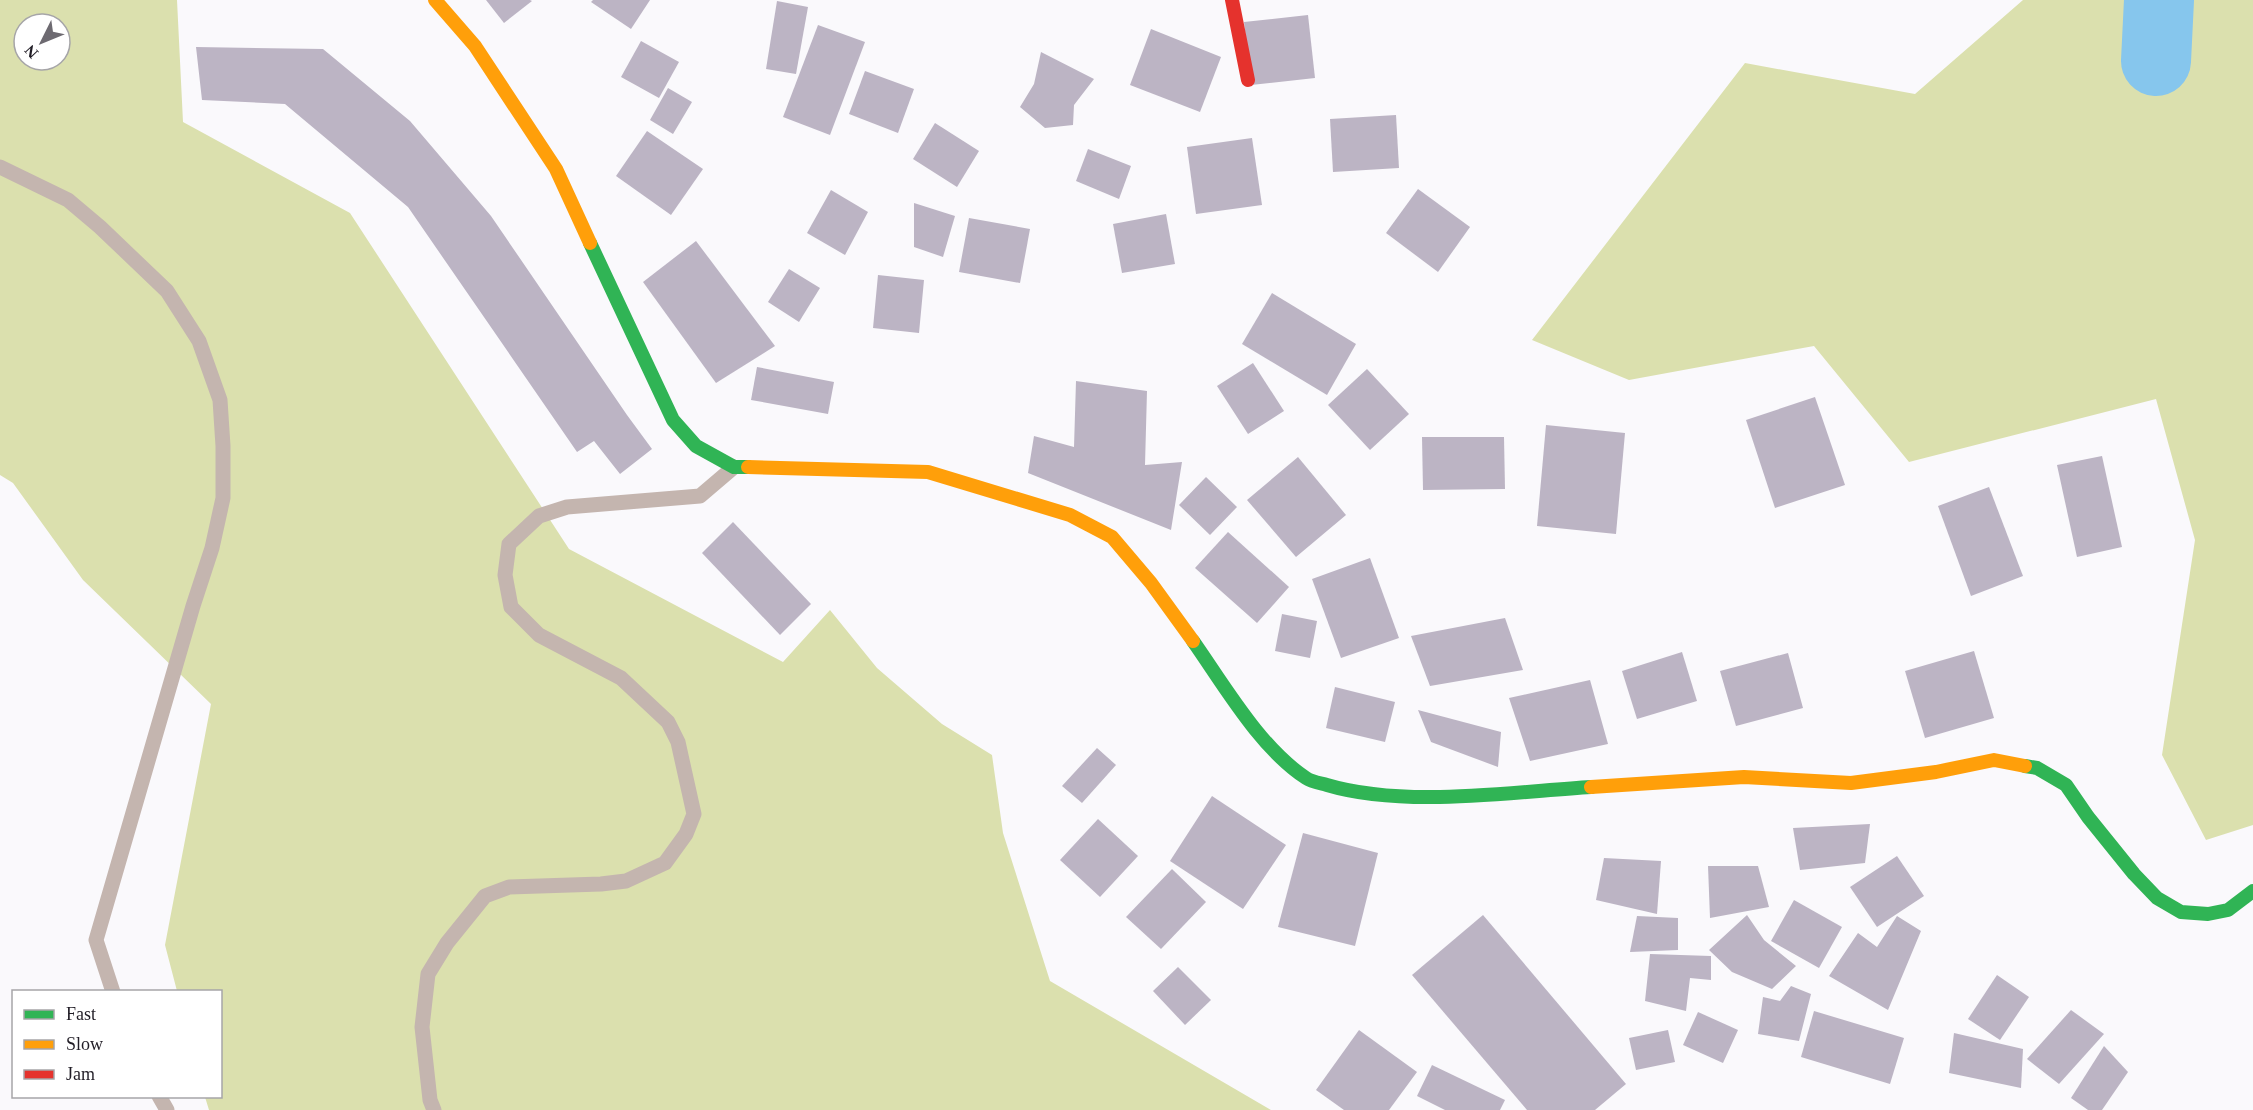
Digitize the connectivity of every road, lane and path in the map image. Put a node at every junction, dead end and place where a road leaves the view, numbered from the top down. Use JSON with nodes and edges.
{"nodes":[{"id":1,"x":435,"y":0,"type":"edge"},
{"id":2,"x":1232,"y":0,"type":"edge"},
{"id":3,"x":1248,"y":80,"type":"dead end"},
{"id":4,"x":0,"y":167,"type":"edge"},
{"id":5,"x":735,"y":467,"type":"junction"},
{"id":6,"x":2253,"y":891,"type":"edge"},
{"id":7,"x":112,"y":990,"type":"edge"},
{"id":8,"x":434,"y":1110,"type":"edge"}],
"edges":[{"from":1,"to":5,"type":"main road"},
{"from":2,"to":3,"type":"main road"},
{"from":4,"to":7,"type":"lane"},
{"from":5,"to":6,"type":"main road"},
{"from":5,"to":8,"type":"lane"}]}
